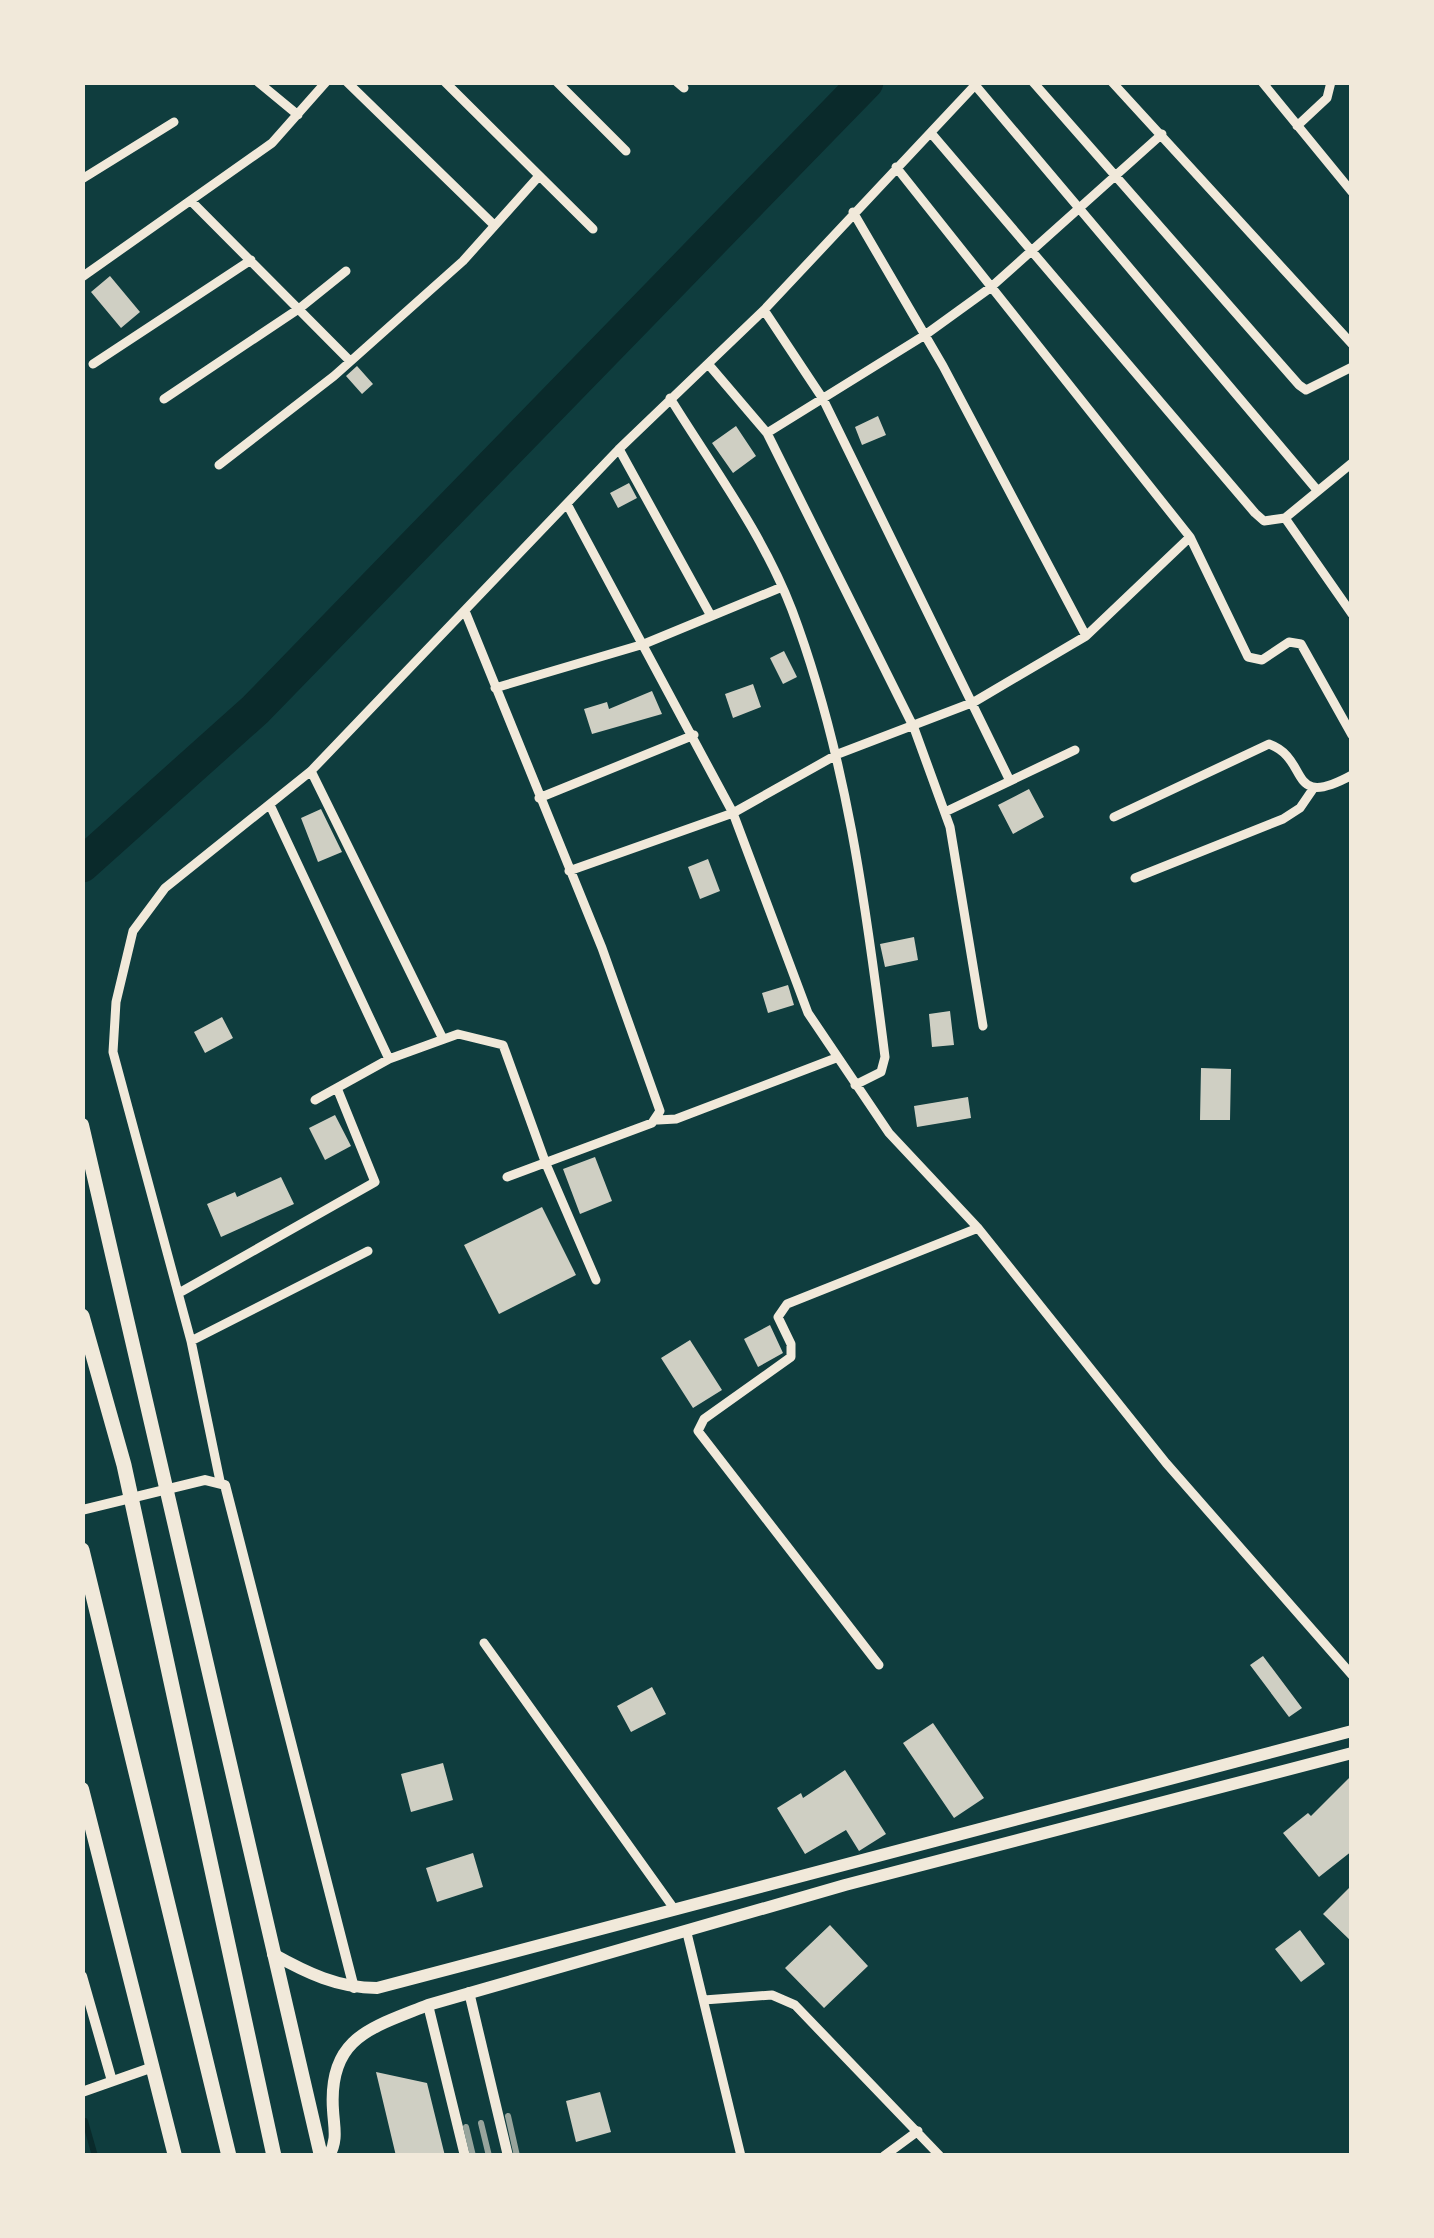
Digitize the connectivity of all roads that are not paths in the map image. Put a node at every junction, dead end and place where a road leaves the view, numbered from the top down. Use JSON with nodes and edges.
{"nodes":[{"id":1,"x":258,"y":82,"type":"edge"},
{"id":2,"x":326,"y":82,"type":"edge"},
{"id":3,"x":347,"y":82,"type":"edge"},
{"id":4,"x":444,"y":82,"type":"edge"},
{"id":5,"x":557,"y":82,"type":"edge"},
{"id":6,"x":1033,"y":82,"type":"edge"},
{"id":7,"x":1112,"y":82,"type":"edge"},
{"id":8,"x":1262,"y":82,"type":"edge"},
{"id":9,"x":1331,"y":82,"type":"edge"},
{"id":10,"x":976,"y":84,"type":"edge"},
{"id":11,"x":298,"y":115,"type":"junction"},
{"id":12,"x":174,"y":122,"type":"dead end"},
{"id":13,"x":1297,"y":126,"type":"junction"},
{"id":14,"x":930,"y":133,"type":"junction"},
{"id":15,"x":1162,"y":134,"type":"junction"},
{"id":16,"x":626,"y":151,"type":"dead end"},
{"id":17,"x":896,"y":167,"type":"junction"},
{"id":18,"x":539,"y":176,"type":"junction"},
{"id":19,"x":1117,"y":176,"type":"junction"},
{"id":20,"x":82,"y":179,"type":"edge"},
{"id":21,"x":1352,"y":192,"type":"edge"},
{"id":22,"x":192,"y":202,"type":"junction"},
{"id":23,"x":1081,"y":208,"type":"junction"},
{"id":24,"x":854,"y":212,"type":"junction"},
{"id":25,"x":494,"y":225,"type":"junction"},
{"id":26,"x":594,"y":229,"type":"dead end"},
{"id":27,"x":1032,"y":247,"type":"junction"},
{"id":28,"x":251,"y":260,"type":"junction"},
{"id":29,"x":346,"y":271,"type":"dead end"},
{"id":30,"x":82,"y":277,"type":"edge"},
{"id":31,"x":990,"y":288,"type":"junction"},
{"id":32,"x":300,"y":308,"type":"junction"},
{"id":33,"x":764,"y":310,"type":"junction"},
{"id":34,"x":925,"y":336,"type":"junction"},
{"id":35,"x":1352,"y":344,"type":"edge"},
{"id":36,"x":350,"y":361,"type":"junction"},
{"id":37,"x":93,"y":364,"type":"dead end"},
{"id":38,"x":709,"y":365,"type":"junction"},
{"id":39,"x":1352,"y":366,"type":"edge"},
{"id":40,"x":670,"y":398,"type":"junction"},
{"id":41,"x":823,"y":399,"type":"junction"},
{"id":42,"x":164,"y":400,"type":"dead end"},
{"id":43,"x":767,"y":433,"type":"junction"},
{"id":44,"x":619,"y":449,"type":"junction"},
{"id":45,"x":219,"y":465,"type":"dead end"},
{"id":46,"x":1349,"y":469,"type":"edge"},
{"id":47,"x":1317,"y":490,"type":"junction"},
{"id":48,"x":567,"y":504,"type":"junction"},
{"id":49,"x":1285,"y":518,"type":"junction"},
{"id":50,"x":1190,"y":537,"type":"junction"},
{"id":51,"x":782,"y":587,"type":"junction"},
{"id":52,"x":465,"y":611,"type":"junction"},
{"id":53,"x":1352,"y":614,"type":"edge"},
{"id":54,"x":711,"y":616,"type":"junction"},
{"id":55,"x":1086,"y":636,"type":"junction"},
{"id":56,"x":644,"y":644,"type":"junction"},
{"id":57,"x":495,"y":688,"type":"junction"},
{"id":58,"x":974,"y":702,"type":"junction"},
{"id":59,"x":914,"y":728,"type":"junction"},
{"id":60,"x":1352,"y":734,"type":"edge"},
{"id":61,"x":694,"y":735,"type":"junction"},
{"id":62,"x":1075,"y":750,"type":"dead end"},
{"id":63,"x":838,"y":754,"type":"junction"},
{"id":64,"x":311,"y":771,"type":"junction"},
{"id":65,"x":1352,"y":775,"type":"edge"},
{"id":66,"x":1010,"y":781,"type":"junction"},
{"id":67,"x":1313,"y":789,"type":"junction"},
{"id":68,"x":539,"y":798,"type":"junction"},
{"id":69,"x":270,"y":805,"type":"junction"},
{"id":70,"x":945,"y":812,"type":"junction"},
{"id":71,"x":733,"y":814,"type":"junction"},
{"id":72,"x":1114,"y":817,"type":"dead end"},
{"id":73,"x":569,"y":871,"type":"junction"},
{"id":74,"x":1135,"y":878,"type":"dead end"},
{"id":75,"x":983,"y":1026,"type":"dead end"},
{"id":76,"x":443,"y":1039,"type":"junction"},
{"id":77,"x":836,"y":1058,"type":"junction"},
{"id":78,"x":389,"y":1059,"type":"junction"},
{"id":79,"x":855,"y":1085,"type":"junction"},
{"id":80,"x":337,"y":1088,"type":"junction"},
{"id":81,"x":315,"y":1100,"type":"dead end"},
{"id":82,"x":658,"y":1120,"type":"junction"},
{"id":83,"x":82,"y":1125,"type":"edge"},
{"id":84,"x":546,"y":1164,"type":"junction"},
{"id":85,"x":507,"y":1178,"type":"dead end"},
{"id":86,"x":978,"y":1228,"type":"junction"},
{"id":87,"x":368,"y":1251,"type":"dead end"},
{"id":88,"x":596,"y":1280,"type":"dead end"},
{"id":89,"x":179,"y":1293,"type":"junction"},
{"id":90,"x":82,"y":1316,"type":"edge"},
{"id":91,"x":191,"y":1340,"type":"junction"},
{"id":92,"x":220,"y":1481,"type":"junction"},
{"id":93,"x":82,"y":1510,"type":"edge"},
{"id":94,"x":82,"y":1550,"type":"edge"},
{"id":95,"x":484,"y":1642,"type":"dead end"},
{"id":96,"x":879,"y":1665,"type":"dead end"},
{"id":97,"x":1352,"y":1674,"type":"edge"},
{"id":98,"x":1352,"y":1731,"type":"edge"},
{"id":99,"x":1352,"y":1752,"type":"edge"},
{"id":100,"x":82,"y":1788,"type":"edge"},
{"id":101,"x":674,"y":1910,"type":"junction"},
{"id":102,"x":687,"y":1933,"type":"junction"},
{"id":103,"x":273,"y":1954,"type":"junction"},
{"id":104,"x":82,"y":1976,"type":"edge"},
{"id":105,"x":354,"y":1988,"type":"junction"},
{"id":106,"x":469,"y":1992,"type":"junction"},
{"id":107,"x":704,"y":2000,"type":"junction"},
{"id":108,"x":428,"y":2005,"type":"junction"},
{"id":109,"x":153,"y":2067,"type":"junction"},
{"id":110,"x":112,"y":2081,"type":"junction"},
{"id":111,"x":82,"y":2092,"type":"edge"},
{"id":112,"x":918,"y":2131,"type":"junction"},
{"id":113,"x":175,"y":2156,"type":"edge"},
{"id":114,"x":229,"y":2156,"type":"edge"},
{"id":115,"x":274,"y":2156,"type":"edge"},
{"id":116,"x":320,"y":2156,"type":"edge"},
{"id":117,"x":329,"y":2156,"type":"edge"},
{"id":118,"x":466,"y":2156,"type":"edge"},
{"id":119,"x":508,"y":2156,"type":"edge"},
{"id":120,"x":741,"y":2156,"type":"edge"},
{"id":121,"x":884,"y":2156,"type":"edge"},
{"id":122,"x":940,"y":2156,"type":"edge"}],
"edges":[{"from":1,"to":11,"type":"street"},
{"from":2,"to":11,"type":"street"},
{"from":3,"to":25,"type":"street"},
{"from":4,"to":18,"type":"street"},
{"from":5,"to":16,"type":"street"},
{"from":6,"to":19,"type":"street"},
{"from":7,"to":15,"type":"street"},
{"from":8,"to":13,"type":"street"},
{"from":9,"to":13,"type":"street"},
{"from":10,"to":14,"type":"street"},
{"from":10,"to":23,"type":"street"},
{"from":11,"to":22,"type":"street"},
{"from":12,"to":20,"type":"street"},
{"from":13,"to":21,"type":"street"},
{"from":14,"to":17,"type":"street"},
{"from":14,"to":27,"type":"street"},
{"from":15,"to":19,"type":"street"},
{"from":15,"to":35,"type":"street"},
{"from":17,"to":24,"type":"street"},
{"from":17,"to":31,"type":"street"},
{"from":18,"to":25,"type":"street"},
{"from":18,"to":26,"type":"street"},
{"from":19,"to":23,"type":"street"},
{"from":19,"to":39,"type":"street"},
{"from":22,"to":28,"type":"street"},
{"from":22,"to":30,"type":"street"},
{"from":23,"to":27,"type":"street"},
{"from":23,"to":47,"type":"street"},
{"from":24,"to":33,"type":"street"},
{"from":24,"to":34,"type":"street"},
{"from":25,"to":36,"type":"street"},
{"from":27,"to":31,"type":"street"},
{"from":27,"to":49,"type":"street"},
{"from":28,"to":32,"type":"street"},
{"from":28,"to":37,"type":"street"},
{"from":29,"to":32,"type":"street"},
{"from":31,"to":34,"type":"street"},
{"from":31,"to":50,"type":"street"},
{"from":32,"to":36,"type":"street"},
{"from":32,"to":42,"type":"street"},
{"from":33,"to":38,"type":"street"},
{"from":33,"to":41,"type":"street"},
{"from":34,"to":41,"type":"street"},
{"from":34,"to":55,"type":"street"},
{"from":36,"to":45,"type":"street"},
{"from":38,"to":40,"type":"street"},
{"from":38,"to":43,"type":"street"},
{"from":40,"to":44,"type":"street"},
{"from":40,"to":51,"type":"street"},
{"from":41,"to":43,"type":"street"},
{"from":41,"to":58,"type":"street"},
{"from":43,"to":59,"type":"street"},
{"from":44,"to":48,"type":"street"},
{"from":44,"to":54,"type":"street"},
{"from":46,"to":47,"type":"street"},
{"from":47,"to":49,"type":"street"},
{"from":48,"to":52,"type":"street"},
{"from":48,"to":56,"type":"street"},
{"from":49,"to":53,"type":"street"},
{"from":50,"to":55,"type":"street"},
{"from":50,"to":60,"type":"street"},
{"from":51,"to":54,"type":"street"},
{"from":51,"to":63,"type":"street"},
{"from":52,"to":57,"type":"street"},
{"from":52,"to":64,"type":"street"},
{"from":54,"to":56,"type":"street"},
{"from":55,"to":58,"type":"street"},
{"from":56,"to":57,"type":"street"},
{"from":56,"to":61,"type":"street"},
{"from":57,"to":68,"type":"street"},
{"from":58,"to":59,"type":"street"},
{"from":58,"to":66,"type":"street"},
{"from":59,"to":63,"type":"street"},
{"from":59,"to":70,"type":"street"},
{"from":61,"to":68,"type":"street"},
{"from":61,"to":71,"type":"street"},
{"from":62,"to":66,"type":"street"},
{"from":63,"to":71,"type":"street"},
{"from":63,"to":79,"type":"street"},
{"from":64,"to":69,"type":"street"},
{"from":64,"to":76,"type":"street"},
{"from":65,"to":67,"type":"street"},
{"from":66,"to":70,"type":"street"},
{"from":67,"to":72,"type":"street"},
{"from":67,"to":74,"type":"street"},
{"from":68,"to":73,"type":"street"},
{"from":69,"to":78,"type":"street"},
{"from":69,"to":89,"type":"street"},
{"from":70,"to":75,"type":"street"},
{"from":71,"to":73,"type":"street"},
{"from":71,"to":77,"type":"street"},
{"from":73,"to":82,"type":"street"},
{"from":76,"to":78,"type":"street"},
{"from":76,"to":84,"type":"street"},
{"from":77,"to":79,"type":"street"},
{"from":77,"to":82,"type":"street"},
{"from":78,"to":80,"type":"street"},
{"from":79,"to":86,"type":"street"},
{"from":80,"to":81,"type":"street"},
{"from":80,"to":89,"type":"street"},
{"from":82,"to":84,"type":"street"},
{"from":83,"to":103,"type":"highway"},
{"from":84,"to":85,"type":"street"},
{"from":84,"to":88,"type":"street"},
{"from":86,"to":96,"type":"street"},
{"from":86,"to":97,"type":"street"},
{"from":87,"to":91,"type":"street"},
{"from":89,"to":91,"type":"street"},
{"from":90,"to":115,"type":"highway"},
{"from":91,"to":92,"type":"street"},
{"from":92,"to":93,"type":"street"},
{"from":92,"to":105,"type":"street"},
{"from":94,"to":114,"type":"highway"},
{"from":95,"to":101,"type":"street"},
{"from":98,"to":101,"type":"main road"},
{"from":99,"to":102,"type":"main road"},
{"from":100,"to":109,"type":"highway"},
{"from":101,"to":105,"type":"main road"},
{"from":102,"to":106,"type":"main road"},
{"from":102,"to":107,"type":"street"},
{"from":103,"to":105,"type":"main road"},
{"from":103,"to":116,"type":"highway"},
{"from":104,"to":110,"type":"street"},
{"from":106,"to":108,"type":"main road"},
{"from":106,"to":119,"type":"street"},
{"from":107,"to":112,"type":"street"},
{"from":107,"to":120,"type":"street"},
{"from":108,"to":117,"type":"main road"},
{"from":108,"to":118,"type":"street"},
{"from":109,"to":110,"type":"street"},
{"from":109,"to":113,"type":"highway"},
{"from":110,"to":111,"type":"street"},
{"from":112,"to":121,"type":"street"},
{"from":112,"to":122,"type":"street"}]}
